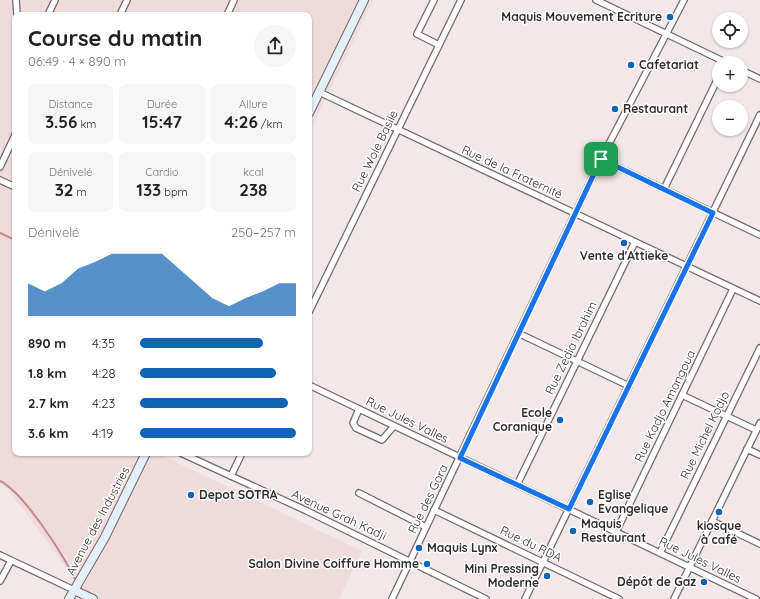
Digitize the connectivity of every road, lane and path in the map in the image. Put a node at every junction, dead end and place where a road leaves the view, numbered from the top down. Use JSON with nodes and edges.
{"nodes":[{"id":1,"x":16,"y":0,"type":"edge"},
{"id":2,"x":55,"y":0,"type":"edge"},
{"id":3,"x":127,"y":0,"type":"edge"},
{"id":4,"x":234,"y":0,"type":"edge"},
{"id":5,"x":364,"y":0,"type":"edge"},
{"id":6,"x":434,"y":0,"type":"edge"},
{"id":7,"x":461,"y":0,"type":"edge"},
{"id":8,"x":596,"y":0,"type":"edge"},
{"id":9,"x":684,"y":0,"type":"edge"},
{"id":10,"x":17,"y":12,"type":"edge"},
{"id":11,"x":49,"y":12,"type":"edge"},
{"id":12,"x":121,"y":12,"type":"edge"},
{"id":13,"x":228,"y":12,"type":"edge"},
{"id":14,"x":667,"y":34,"type":"junction"},
{"id":15,"x":439,"y":45,"type":"junction"},
{"id":16,"x":712,"y":56,"type":"edge"},
{"id":17,"x":748,"y":73,"type":"edge"},
{"id":18,"x":760,"y":79,"type":"edge"},
{"id":19,"x":712,"y":90,"type":"edge"},
{"id":20,"x":319,"y":92,"type":"junction"},
{"id":21,"x":312,"y":107,"type":"edge"},
{"id":22,"x":760,"y":115,"type":"edge"},
{"id":23,"x":398,"y":130,"type":"junction"},
{"id":24,"x":12,"y":141,"type":"edge"},
{"id":25,"x":601,"y":159,"type":"junction"},
{"id":26,"x":0,"y":167,"type":"edge"},
{"id":27,"x":0,"y":180,"type":"edge"},
{"id":28,"x":12,"y":186,"type":"edge"},
{"id":29,"x":664,"y":189,"type":"junction"},
{"id":30,"x":713,"y":213,"type":"junction"},
{"id":31,"x":576,"y":214,"type":"junction"},
{"id":32,"x":760,"y":236,"type":"edge"},
{"id":33,"x":635,"y":242,"type":"junction"},
{"id":34,"x":687,"y":267,"type":"junction"},
{"id":35,"x":734,"y":289,"type":"junction"},
{"id":36,"x":760,"y":301,"type":"edge"},
{"id":37,"x":312,"y":306,"type":"edge"},
{"id":38,"x":518,"y":333,"type":"junction"},
{"id":39,"x":760,"y":348,"type":"edge"},
{"id":40,"x":577,"y":362,"type":"junction"},
{"id":41,"x":312,"y":386,"type":"edge"},
{"id":42,"x":628,"y":386,"type":"junction"},
{"id":43,"x":682,"y":395,"type":"junction"},
{"id":44,"x":359,"y":409,"type":"junction"},
{"id":45,"x":727,"y":416,"type":"junction"},
{"id":46,"x":760,"y":423,"type":"edge"},
{"id":47,"x":394,"y":426,"type":"junction"},
{"id":48,"x":756,"y":430,"type":"junction"},
{"id":49,"x":747,"y":449,"type":"junction"},
{"id":50,"x":760,"y":455,"type":"edge"},
{"id":51,"x":145,"y":456,"type":"edge"},
{"id":52,"x":188,"y":456,"type":"edge"},
{"id":53,"x":241,"y":456,"type":"edge"},
{"id":54,"x":460,"y":458,"type":"junction"},
{"id":55,"x":231,"y":476,"type":"junction"},
{"id":56,"x":517,"y":485,"type":"junction"},
{"id":57,"x":359,"y":493,"type":"dead end"},
{"id":58,"x":569,"y":509,"type":"junction"},
{"id":59,"x":434,"y":510,"type":"junction"},
{"id":60,"x":712,"y":521,"type":"junction"},
{"id":61,"x":426,"y":527,"type":"junction"},
{"id":62,"x":616,"y":532,"type":"junction"},
{"id":63,"x":760,"y":544,"type":"edge"},
{"id":64,"x":660,"y":553,"type":"junction"},
{"id":65,"x":0,"y":555,"type":"edge"},
{"id":66,"x":11,"y":561,"type":"junction"},
{"id":67,"x":410,"y":561,"type":"junction"},
{"id":68,"x":543,"y":562,"type":"junction"},
{"id":69,"x":690,"y":567,"type":"junction"},
{"id":70,"x":0,"y":581,"type":"edge"},
{"id":71,"x":74,"y":590,"type":"junction"},
{"id":72,"x":69,"y":599,"type":"edge"},
{"id":73,"x":93,"y":599,"type":"edge"},
{"id":74,"x":392,"y":599,"type":"edge"},
{"id":75,"x":486,"y":599,"type":"edge"},
{"id":76,"x":525,"y":599,"type":"edge"},
{"id":77,"x":619,"y":599,"type":"edge"},
{"id":78,"x":674,"y":599,"type":"edge"},
{"id":79,"x":756,"y":599,"type":"edge"}],
"edges":[{"from":1,"to":10,"type":"street"},
{"from":2,"to":11,"type":"street"},
{"from":3,"to":12,"type":"street"},
{"from":4,"to":13,"type":"street"},
{"from":5,"to":20,"type":"street"},
{"from":6,"to":15,"type":"street"},
{"from":7,"to":15,"type":"street","name":"Rue Wole Basile"},
{"from":8,"to":14,"type":"street"},
{"from":9,"to":14,"type":"street","name":"Rue des Gora"},
{"from":14,"to":16,"type":"street"},
{"from":14,"to":25,"type":"street","name":"Rue des Gora"},
{"from":15,"to":23,"type":"street","name":"Rue Wole Basile"},
{"from":17,"to":18,"type":"street"},
{"from":19,"to":29,"type":"street"},
{"from":20,"to":21,"type":"street"},
{"from":20,"to":23,"type":"street","name":"Rue de la Fraternité"},
{"from":22,"to":30,"type":"street"},
{"from":23,"to":31,"type":"street","name":"Rue de la Fraternité"},
{"from":23,"to":37,"type":"street","name":"Rue Wole Basile"},
{"from":24,"to":26,"type":"street"},
{"from":25,"to":29,"type":"street"},
{"from":25,"to":31,"type":"street","name":"Rue des Gora"},
{"from":27,"to":28,"type":"street"},
{"from":29,"to":30,"type":"street"},
{"from":30,"to":32,"type":"street"},
{"from":30,"to":34,"type":"street"},
{"from":31,"to":33,"type":"street","name":"Rue de la Fraternité"},
{"from":31,"to":38,"type":"street","name":"Rue des Gora"},
{"from":33,"to":34,"type":"street","name":"Rue de la Fraternité"},
{"from":33,"to":40,"type":"street","name":"Rue Zedia Ibrahim"},
{"from":34,"to":35,"type":"street","name":"Rue de la Fraternité"},
{"from":34,"to":42,"type":"street"},
{"from":35,"to":36,"type":"street","name":"Rue de la Fraternité"},
{"from":35,"to":43,"type":"street","name":"Rue Kadjo Amangoua"},
{"from":38,"to":40,"type":"street"},
{"from":38,"to":54,"type":"street","name":"Rue des Gora"},
{"from":39,"to":45,"type":"street","name":"Rue Michel Kodjo"},
{"from":40,"to":42,"type":"street"},
{"from":40,"to":56,"type":"street","name":"Rue Zedia Ibrahim"},
{"from":41,"to":44,"type":"street","name":"Rue Jules Valles"},
{"from":42,"to":58,"type":"street"},
{"from":43,"to":45,"type":"street"},
{"from":43,"to":62,"type":"street","name":"Rue Kadjo Amangoua"},
{"from":44,"to":47,"type":"street","name":"Rue Jules Valles"},
{"from":44,"to":47,"type":"street"},
{"from":45,"to":48,"type":"street"},
{"from":45,"to":64,"type":"street","name":"Rue Michel Kodjo"},
{"from":46,"to":48,"type":"street"},
{"from":47,"to":54,"type":"street","name":"Rue Jules Valles"},
{"from":48,"to":49,"type":"street"},
{"from":49,"to":50,"type":"street"},
{"from":49,"to":60,"type":"street"},
{"from":51,"to":71,"type":"street","name":"Avenue des Industries"},
{"from":52,"to":55,"type":"street","name":"Avenue Grah Kadji"},
{"from":53,"to":55,"type":"street"},
{"from":54,"to":56,"type":"street","name":"Rue Jules Valles"},
{"from":54,"to":59,"type":"street","name":"Rue des Gora"},
{"from":55,"to":67,"type":"street","name":"Avenue Grah Kadji"},
{"from":56,"to":58,"type":"street","name":"Rue Jules Valles"},
{"from":57,"to":61,"type":"street"},
{"from":58,"to":62,"type":"street","name":"Rue Jules Valles"},
{"from":58,"to":68,"type":"street"},
{"from":59,"to":61,"type":"street","name":"Rue des Gora"},
{"from":59,"to":68,"type":"street","name":"Rue du RDA"},
{"from":60,"to":63,"type":"street"},
{"from":60,"to":69,"type":"street"},
{"from":61,"to":67,"type":"street","name":"Rue des Gora"},
{"from":62,"to":64,"type":"street","name":"Rue Jules Valles"},
{"from":64,"to":69,"type":"street","name":"Rue Jules Valles"},
{"from":65,"to":66,"type":"street"},
{"from":66,"to":70,"type":"street"},
{"from":66,"to":71,"type":"street"},
{"from":67,"to":74,"type":"street","name":"Rue des Gora"},
{"from":67,"to":75,"type":"street","name":"Avenue Grah Kadji"},
{"from":68,"to":76,"type":"street"},
{"from":68,"to":77,"type":"street","name":"Rue du RDA"},
{"from":69,"to":78,"type":"street"},
{"from":69,"to":79,"type":"street","name":"Rue Jules Valles"},
{"from":71,"to":72,"type":"street","name":"Avenue des Industries"},
{"from":71,"to":73,"type":"street"}]}
